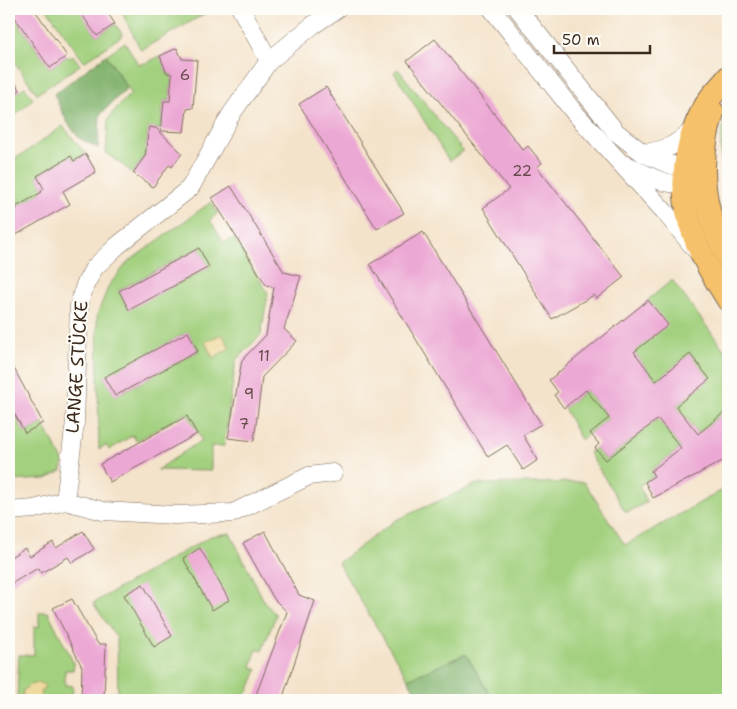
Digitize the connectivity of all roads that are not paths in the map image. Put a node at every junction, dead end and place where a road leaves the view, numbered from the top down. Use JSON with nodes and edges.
{"nodes":[{"id":1,"x":241,"y":9,"type":"edge"},
{"id":2,"x":337,"y":9,"type":"edge"},
{"id":3,"x":492,"y":9,"type":"edge"},
{"id":4,"x":518,"y":9,"type":"edge"},
{"id":5,"x":269,"y":61,"type":"junction"},
{"id":6,"x":726,"y":80,"type":"edge"},
{"id":7,"x":694,"y":129,"type":"junction"},
{"id":8,"x":643,"y":153,"type":"junction"},
{"id":9,"x":619,"y":162,"type":"junction"},
{"id":10,"x":691,"y":178,"type":"junction"},
{"id":11,"x":728,"y":258,"type":"edge"},
{"id":12,"x":703,"y":259,"type":"junction"},
{"id":13,"x":728,"y":300,"type":"edge"},
{"id":14,"x":334,"y":474,"type":"dead end"},
{"id":15,"x":65,"y":501,"type":"junction"},
{"id":16,"x":9,"y":512,"type":"edge"}],
"edges":[{"from":1,"to":5,"type":"street"},
{"from":2,"to":5,"type":"street","name":"LANGE STÜCKE"},
{"from":3,"to":9,"type":"street"},
{"from":4,"to":8,"type":"street"},
{"from":5,"to":15,"type":"street","name":"LANGE STÜCKE"},
{"from":6,"to":7,"type":"main road"},
{"from":6,"to":10,"type":"main road"},
{"from":7,"to":8,"type":"street"},
{"from":7,"to":10,"type":"main road"},
{"from":8,"to":10,"type":"street"},
{"from":9,"to":10,"type":"street"},
{"from":9,"to":12,"type":"street"},
{"from":10,"to":11,"type":"main road"},
{"from":10,"to":12,"type":"main road"},
{"from":12,"to":13,"type":"main road"},
{"from":14,"to":15,"type":"street"},
{"from":15,"to":16,"type":"street"}]}
